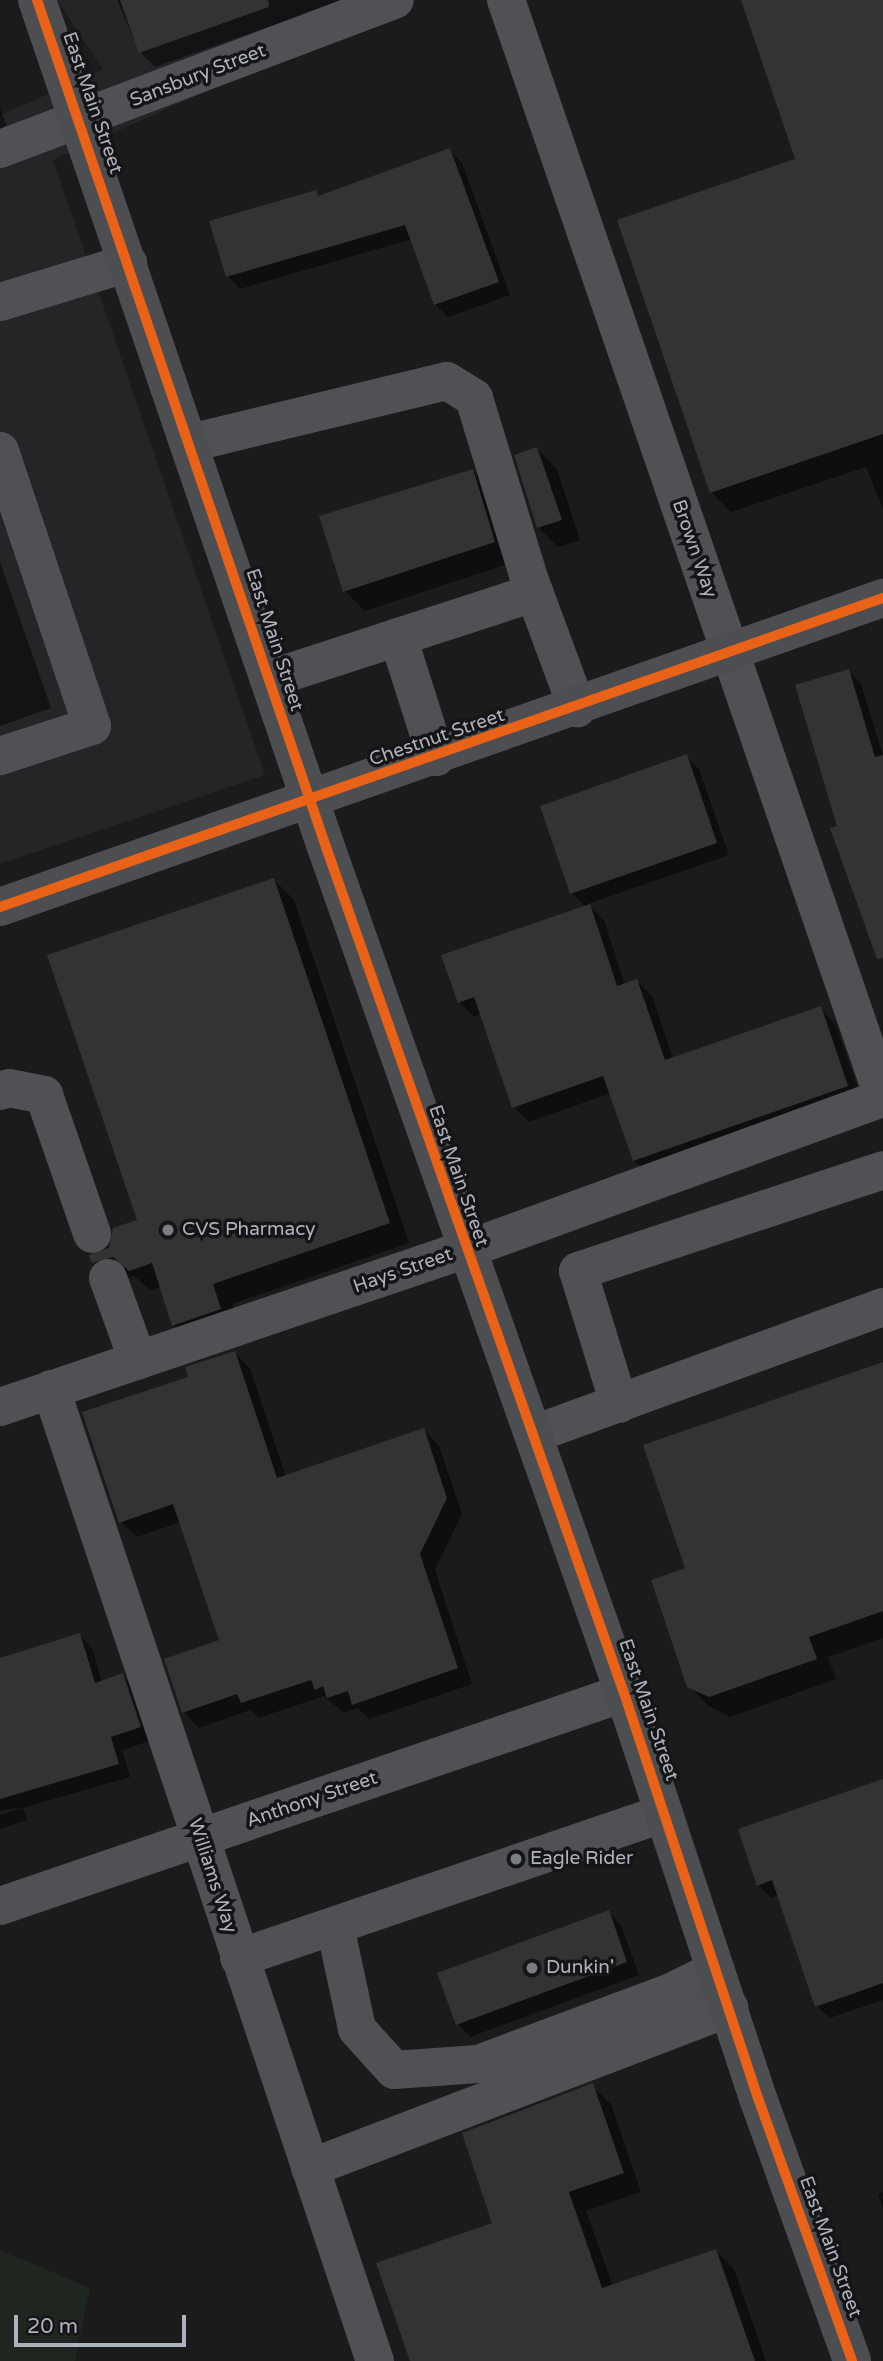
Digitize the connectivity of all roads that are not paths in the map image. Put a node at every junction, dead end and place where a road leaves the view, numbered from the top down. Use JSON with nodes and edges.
{"nodes":[{"id":1,"x":37,"y":0,"type":"edge"},
{"id":2,"x":395,"y":0,"type":"edge"},
{"id":3,"x":506,"y":0,"type":"edge"},
{"id":4,"x":81,"y":121,"type":"junction"},
{"id":5,"x":0,"y":149,"type":"edge"},
{"id":6,"x":128,"y":263,"type":"junction"},
{"id":7,"x":0,"y":302,"type":"edge"},
{"id":8,"x":190,"y":443,"type":"junction"},
{"id":9,"x":0,"y":451,"type":"edge"},
{"id":10,"x":534,"y":593,"type":"junction"},
{"id":11,"x":883,"y":598,"type":"edge"},
{"id":12,"x":398,"y":637,"type":"junction"},
{"id":13,"x":730,"y":654,"type":"junction"},
{"id":14,"x":269,"y":679,"type":"junction"},
{"id":15,"x":577,"y":708,"type":"junction"},
{"id":16,"x":0,"y":756,"type":"edge"},
{"id":17,"x":436,"y":757,"type":"junction"},
{"id":18,"x":310,"y":802,"type":"junction"},
{"id":19,"x":0,"y":907,"type":"edge"},
{"id":20,"x":0,"y":1091,"type":"edge"},
{"id":21,"x":883,"y":1098,"type":"edge"},
{"id":22,"x":883,"y":1170,"type":"edge"},
{"id":23,"x":92,"y":1234,"type":"dead end"},
{"id":24,"x":465,"y":1250,"type":"junction"},
{"id":25,"x":108,"y":1278,"type":"dead end"},
{"id":26,"x":883,"y":1307,"type":"edge"},
{"id":27,"x":138,"y":1361,"type":"junction"},
{"id":28,"x":51,"y":1390,"type":"junction"},
{"id":29,"x":619,"y":1404,"type":"junction"},
{"id":30,"x":0,"y":1407,"type":"edge"},
{"id":31,"x":534,"y":1434,"type":"junction"},
{"id":32,"x":624,"y":1693,"type":"junction"},
{"id":33,"x":664,"y":1813,"type":"junction"},
{"id":34,"x":199,"y":1839,"type":"junction"},
{"id":35,"x":0,"y":1906,"type":"edge"},
{"id":36,"x":335,"y":1926,"type":"junction"},
{"id":37,"x":239,"y":1958,"type":"junction"},
{"id":38,"x":716,"y":1970,"type":"junction"},
{"id":39,"x":729,"y":2008,"type":"junction"},
{"id":40,"x":310,"y":2168,"type":"junction"},
{"id":41,"x":375,"y":2361,"type":"edge"},
{"id":42,"x":852,"y":2361,"type":"edge"}],
"edges":[{"from":1,"to":4,"type":"main road","name":"East Main Street"},
{"from":2,"to":4,"type":"street","name":"Sansbury Street"},
{"from":3,"to":13,"type":"street","name":"Brown Way"},
{"from":4,"to":5,"type":"street","name":"Sansbury Street"},
{"from":4,"to":6,"type":"main road","name":"East Main Street"},
{"from":6,"to":7,"type":"street"},
{"from":6,"to":8,"type":"main road","name":"East Main Street"},
{"from":8,"to":10,"type":"street"},
{"from":8,"to":14,"type":"main road","name":"East Main Street"},
{"from":9,"to":16,"type":"street"},
{"from":10,"to":12,"type":"street"},
{"from":10,"to":15,"type":"street"},
{"from":11,"to":13,"type":"main road","name":"Chestnut Street"},
{"from":12,"to":14,"type":"street"},
{"from":12,"to":17,"type":"street"},
{"from":13,"to":15,"type":"main road","name":"Chestnut Street"},
{"from":13,"to":21,"type":"street","name":"Brown Way"},
{"from":14,"to":18,"type":"main road","name":"East Main Street"},
{"from":15,"to":17,"type":"main road","name":"Chestnut Street"},
{"from":17,"to":18,"type":"main road","name":"Chestnut Street"},
{"from":18,"to":19,"type":"main road","name":"Chestnut Street"},
{"from":18,"to":24,"type":"main road","name":"East Main Street"},
{"from":20,"to":23,"type":"street"},
{"from":21,"to":24,"type":"street","name":"Hays Street"},
{"from":22,"to":29,"type":"street"},
{"from":24,"to":27,"type":"street","name":"Hays Street"},
{"from":24,"to":31,"type":"main road","name":"East Main Street"},
{"from":25,"to":27,"type":"street"},
{"from":26,"to":29,"type":"street"},
{"from":27,"to":28,"type":"street","name":"Hays Street"},
{"from":28,"to":30,"type":"street","name":"Hays Street"},
{"from":28,"to":34,"type":"street","name":"Williams Way"},
{"from":29,"to":31,"type":"street"},
{"from":31,"to":32,"type":"main road","name":"East Main Street"},
{"from":32,"to":33,"type":"main road","name":"East Main Street"},
{"from":32,"to":34,"type":"street","name":"Anthony Street"},
{"from":33,"to":36,"type":"street"},
{"from":33,"to":38,"type":"main road","name":"East Main Street"},
{"from":34,"to":35,"type":"street","name":"Anthony Street"},
{"from":34,"to":37,"type":"street","name":"Williams Way"},
{"from":36,"to":37,"type":"street"},
{"from":36,"to":38,"type":"street"},
{"from":37,"to":40,"type":"street","name":"Williams Way"},
{"from":38,"to":39,"type":"main road","name":"East Main Street"},
{"from":39,"to":40,"type":"street"},
{"from":39,"to":42,"type":"main road","name":"East Main Street"},
{"from":40,"to":41,"type":"street","name":"Williams Way"}]}
